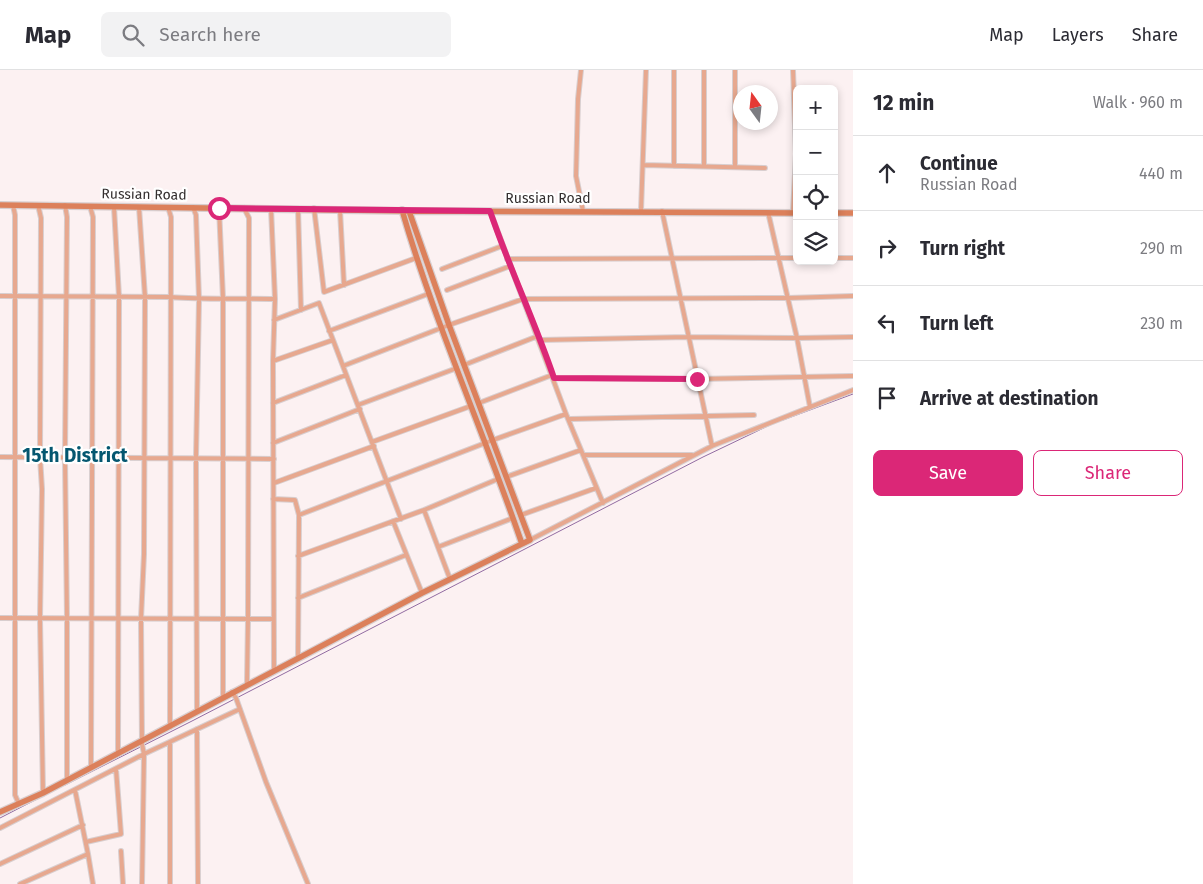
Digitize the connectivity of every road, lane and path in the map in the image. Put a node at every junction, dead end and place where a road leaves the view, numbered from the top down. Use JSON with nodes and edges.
{"nodes":[{"id":1,"x":581,"y":70,"type":"edge"},
{"id":2,"x":646,"y":70,"type":"edge"},
{"id":3,"x":674,"y":70,"type":"edge"},
{"id":4,"x":704,"y":70,"type":"edge"},
{"id":5,"x":735,"y":70,"type":"edge"},
{"id":6,"x":793,"y":70,"type":"edge"},
{"id":7,"x":643,"y":165,"type":"junction"},
{"id":8,"x":674,"y":166,"type":"junction"},
{"id":9,"x":704,"y":166,"type":"junction"},
{"id":10,"x":734,"y":167,"type":"junction"},
{"id":11,"x":765,"y":168,"type":"dead end"},
{"id":12,"x":796,"y":175,"type":"edge"},
{"id":13,"x":0,"y":205,"type":"edge"},
{"id":14,"x":38,"y":205,"type":"junction"},
{"id":15,"x":65,"y":205,"type":"junction"},
{"id":16,"x":13,"y":206,"type":"junction"},
{"id":17,"x":90,"y":206,"type":"junction"},
{"id":18,"x":114,"y":206,"type":"junction"},
{"id":19,"x":140,"y":206,"type":"junction"},
{"id":20,"x":168,"y":207,"type":"junction"},
{"id":21,"x":192,"y":207,"type":"junction"},
{"id":22,"x":219,"y":208,"type":"junction"},
{"id":23,"x":244,"y":208,"type":"junction"},
{"id":24,"x":271,"y":208,"type":"junction"},
{"id":25,"x":314,"y":208,"type":"junction"},
{"id":26,"x":298,"y":209,"type":"junction"},
{"id":27,"x":340,"y":209,"type":"junction"},
{"id":28,"x":402,"y":210,"type":"junction"},
{"id":29,"x":409,"y":211,"type":"junction"},
{"id":30,"x":490,"y":211,"type":"junction"},
{"id":31,"x":583,"y":211,"type":"junction"},
{"id":32,"x":641,"y":211,"type":"junction"},
{"id":33,"x":662,"y":212,"type":"junction"},
{"id":34,"x":768,"y":212,"type":"junction"},
{"id":35,"x":793,"y":212,"type":"edge"},
{"id":36,"x":838,"y":213,"type":"edge"},
{"id":37,"x":853,"y":213,"type":"edge"},
{"id":38,"x":502,"y":246,"type":"junction"},
{"id":39,"x":416,"y":258,"type":"junction"},
{"id":40,"x":672,"y":258,"type":"junction"},
{"id":41,"x":780,"y":258,"type":"junction"},
{"id":42,"x":793,"y":258,"type":"edge"},
{"id":43,"x":838,"y":258,"type":"edge"},
{"id":44,"x":853,"y":258,"type":"edge"},
{"id":45,"x":507,"y":259,"type":"junction"},
{"id":46,"x":510,"y":266,"type":"junction"},
{"id":47,"x":442,"y":269,"type":"dead end"},
{"id":48,"x":344,"y":285,"type":"junction"},
{"id":49,"x":447,"y":290,"type":"dead end"},
{"id":50,"x":428,"y":294,"type":"junction"},
{"id":51,"x":0,"y":296,"type":"edge"},
{"id":52,"x":41,"y":296,"type":"junction"},
{"id":53,"x":853,"y":296,"type":"edge"},
{"id":54,"x":16,"y":297,"type":"junction"},
{"id":55,"x":67,"y":297,"type":"junction"},
{"id":56,"x":92,"y":297,"type":"junction"},
{"id":57,"x":118,"y":297,"type":"junction"},
{"id":58,"x":145,"y":297,"type":"junction"},
{"id":59,"x":171,"y":297,"type":"junction"},
{"id":60,"x":223,"y":298,"type":"junction"},
{"id":61,"x":249,"y":298,"type":"junction"},
{"id":62,"x":680,"y":298,"type":"junction"},
{"id":63,"x":788,"y":298,"type":"junction"},
{"id":64,"x":198,"y":299,"type":"junction"},
{"id":65,"x":275,"y":299,"type":"junction"},
{"id":66,"x":523,"y":300,"type":"junction"},
{"id":67,"x":301,"y":310,"type":"junction"},
{"id":68,"x":274,"y":320,"type":"junction"},
{"id":69,"x":449,"y":325,"type":"junction"},
{"id":70,"x":442,"y":328,"type":"junction"},
{"id":71,"x":329,"y":331,"type":"junction"},
{"id":72,"x":688,"y":337,"type":"junction"},
{"id":73,"x":853,"y":337,"type":"edge"},
{"id":74,"x":539,"y":338,"type":"junction"},
{"id":75,"x":797,"y":338,"type":"junction"},
{"id":76,"x":333,"y":340,"type":"junction"},
{"id":77,"x":273,"y":361,"type":"junction"},
{"id":78,"x":464,"y":365,"type":"junction"},
{"id":79,"x":343,"y":366,"type":"junction"},
{"id":80,"x":457,"y":368,"type":"junction"},
{"id":81,"x":346,"y":375,"type":"junction"},
{"id":82,"x":853,"y":376,"type":"edge"},
{"id":83,"x":553,"y":377,"type":"junction"},
{"id":84,"x":805,"y":377,"type":"junction"},
{"id":85,"x":697,"y":379,"type":"junction"},
{"id":86,"x":853,"y":390,"type":"edge"},
{"id":87,"x":273,"y":402,"type":"junction"},
{"id":88,"x":479,"y":403,"type":"junction"},
{"id":89,"x":470,"y":406,"type":"junction"},
{"id":90,"x":810,"y":406,"type":"junction"},
{"id":91,"x":359,"y":407,"type":"junction"},
{"id":92,"x":566,"y":414,"type":"junction"},
{"id":93,"x":754,"y":415,"type":"dead end"},
{"id":94,"x":706,"y":417,"type":"junction"},
{"id":95,"x":570,"y":419,"type":"junction"},
{"id":96,"x":493,"y":440,"type":"junction"},
{"id":97,"x":273,"y":443,"type":"junction"},
{"id":98,"x":486,"y":443,"type":"junction"},
{"id":99,"x":373,"y":444,"type":"junction"},
{"id":100,"x":712,"y":446,"type":"junction"},
{"id":101,"x":581,"y":450,"type":"junction"},
{"id":102,"x":584,"y":455,"type":"junction"},
{"id":103,"x":694,"y":455,"type":"junction"},
{"id":104,"x":0,"y":457,"type":"edge"},
{"id":105,"x":16,"y":457,"type":"junction"},
{"id":106,"x":91,"y":457,"type":"junction"},
{"id":107,"x":40,"y":458,"type":"junction"},
{"id":108,"x":65,"y":458,"type":"junction"},
{"id":109,"x":117,"y":458,"type":"junction"},
{"id":110,"x":144,"y":458,"type":"junction"},
{"id":111,"x":170,"y":458,"type":"junction"},
{"id":112,"x":196,"y":458,"type":"junction"},
{"id":113,"x":222,"y":459,"type":"junction"},
{"id":114,"x":249,"y":459,"type":"junction"},
{"id":115,"x":274,"y":459,"type":"junction"},
{"id":116,"x":506,"y":477,"type":"junction"},
{"id":117,"x":498,"y":480,"type":"junction"},
{"id":118,"x":387,"y":482,"type":"junction"},
{"id":119,"x":274,"y":483,"type":"junction"},
{"id":120,"x":596,"y":488,"type":"junction"},
{"id":121,"x":273,"y":499,"type":"junction"},
{"id":122,"x":603,"y":502,"type":"junction"},
{"id":123,"x":424,"y":510,"type":"junction"},
{"id":124,"x":299,"y":515,"type":"junction"},
{"id":125,"x":520,"y":515,"type":"junction"},
{"id":126,"x":513,"y":518,"type":"junction"},
{"id":127,"x":401,"y":519,"type":"junction"},
{"id":128,"x":393,"y":520,"type":"junction"},
{"id":129,"x":530,"y":540,"type":"junction"},
{"id":130,"x":522,"y":544,"type":"junction"},
{"id":131,"x":438,"y":547,"type":"junction"},
{"id":132,"x":406,"y":555,"type":"junction"},
{"id":133,"x":298,"y":556,"type":"junction"},
{"id":134,"x":450,"y":579,"type":"junction"},
{"id":135,"x":422,"y":593,"type":"junction"},
{"id":136,"x":298,"y":598,"type":"junction"},
{"id":137,"x":0,"y":618,"type":"edge"},
{"id":138,"x":15,"y":618,"type":"junction"},
{"id":139,"x":40,"y":619,"type":"junction"},
{"id":140,"x":67,"y":619,"type":"junction"},
{"id":141,"x":92,"y":619,"type":"junction"},
{"id":142,"x":117,"y":619,"type":"junction"},
{"id":143,"x":141,"y":619,"type":"junction"},
{"id":144,"x":248,"y":619,"type":"junction"},
{"id":145,"x":273,"y":619,"type":"junction"},
{"id":146,"x":170,"y":620,"type":"junction"},
{"id":147,"x":197,"y":620,"type":"junction"},
{"id":148,"x":223,"y":620,"type":"junction"},
{"id":149,"x":298,"y":658,"type":"junction"},
{"id":150,"x":274,"y":670,"type":"junction"},
{"id":151,"x":247,"y":684,"type":"junction"},
{"id":152,"x":233,"y":693,"type":"junction"},
{"id":153,"x":223,"y":697,"type":"junction"},
{"id":154,"x":239,"y":707,"type":"junction"},
{"id":155,"x":197,"y":712,"type":"junction"},
{"id":156,"x":170,"y":727,"type":"junction"},
{"id":157,"x":197,"y":729,"type":"junction"},
{"id":158,"x":170,"y":742,"type":"junction"},
{"id":159,"x":143,"y":744,"type":"junction"},
{"id":160,"x":118,"y":752,"type":"junction"},
{"id":161,"x":144,"y":754,"type":"junction"},
{"id":162,"x":91,"y":767,"type":"junction"},
{"id":163,"x":116,"y":769,"type":"junction"},
{"id":164,"x":67,"y":779,"type":"junction"},
{"id":165,"x":75,"y":790,"type":"junction"},
{"id":166,"x":43,"y":793,"type":"junction"},
{"id":167,"x":19,"y":804,"type":"junction"},
{"id":168,"x":0,"y":812,"type":"edge"},
{"id":169,"x":83,"y":826,"type":"junction"},
{"id":170,"x":0,"y":828,"type":"edge"},
{"id":171,"x":86,"y":842,"type":"junction"},
{"id":172,"x":120,"y":851,"type":"dead end"},
{"id":173,"x":88,"y":854,"type":"junction"},
{"id":174,"x":0,"y":864,"type":"edge"},
{"id":175,"x":20,"y":884,"type":"edge"},
{"id":176,"x":92,"y":884,"type":"edge"},
{"id":177,"x":123,"y":884,"type":"edge"},
{"id":178,"x":142,"y":884,"type":"edge"},
{"id":179,"x":170,"y":884,"type":"edge"},
{"id":180,"x":198,"y":884,"type":"edge"},
{"id":181,"x":308,"y":884,"type":"edge"}],
"edges":[{"from":1,"to":31,"type":"street"},
{"from":2,"to":7,"type":"street"},
{"from":3,"to":8,"type":"street"},
{"from":4,"to":9,"type":"street"},
{"from":5,"to":10,"type":"street"},
{"from":6,"to":12,"type":"street"},
{"from":7,"to":8,"type":"street"},
{"from":7,"to":32,"type":"street"},
{"from":8,"to":9,"type":"street"},
{"from":9,"to":10,"type":"street"},
{"from":10,"to":11,"type":"street"},
{"from":13,"to":16,"type":"street","name":"Russian Road"},
{"from":14,"to":15,"type":"street","name":"Russian Road"},
{"from":14,"to":16,"type":"street","name":"Russian Road"},
{"from":14,"to":52,"type":"street"},
{"from":15,"to":17,"type":"street","name":"Russian Road"},
{"from":15,"to":55,"type":"street"},
{"from":16,"to":54,"type":"street"},
{"from":17,"to":18,"type":"street","name":"Russian Road"},
{"from":17,"to":56,"type":"street"},
{"from":18,"to":19,"type":"street","name":"Russian Road"},
{"from":18,"to":57,"type":"street"},
{"from":19,"to":20,"type":"street","name":"Russian Road"},
{"from":19,"to":58,"type":"street"},
{"from":20,"to":21,"type":"street","name":"Russian Road"},
{"from":20,"to":59,"type":"street"},
{"from":21,"to":22,"type":"street","name":"Russian Road"},
{"from":21,"to":64,"type":"street"},
{"from":22,"to":23,"type":"street","name":"Russian Road"},
{"from":22,"to":60,"type":"street"},
{"from":23,"to":24,"type":"street","name":"Russian Road"},
{"from":23,"to":61,"type":"street"},
{"from":24,"to":26,"type":"street","name":"Russian Road"},
{"from":24,"to":65,"type":"street"},
{"from":25,"to":26,"type":"street","name":"Russian Road"},
{"from":25,"to":27,"type":"street","name":"Russian Road"},
{"from":25,"to":48,"type":"street"},
{"from":26,"to":67,"type":"street"},
{"from":27,"to":28,"type":"street","name":"Russian Road"},
{"from":27,"to":48,"type":"street"},
{"from":28,"to":29,"type":"street","name":"Russian Road"},
{"from":28,"to":39,"type":"street"},
{"from":29,"to":30,"type":"street","name":"Russian Road"},
{"from":29,"to":69,"type":"street"},
{"from":30,"to":31,"type":"street","name":"Russian Road"},
{"from":30,"to":38,"type":"street"},
{"from":31,"to":32,"type":"street","name":"Russian Road"},
{"from":32,"to":33,"type":"street","name":"Russian Road"},
{"from":33,"to":34,"type":"street","name":"Russian Road"},
{"from":33,"to":40,"type":"street"},
{"from":34,"to":35,"type":"street","name":"Russian Road"},
{"from":34,"to":41,"type":"street"},
{"from":36,"to":37,"type":"street"},
{"from":38,"to":45,"type":"street"},
{"from":38,"to":47,"type":"street"},
{"from":39,"to":48,"type":"street"},
{"from":39,"to":50,"type":"street"},
{"from":40,"to":41,"type":"street"},
{"from":40,"to":45,"type":"street"},
{"from":40,"to":62,"type":"street"},
{"from":41,"to":42,"type":"street"},
{"from":41,"to":63,"type":"street"},
{"from":43,"to":44,"type":"street"},
{"from":45,"to":46,"type":"street"},
{"from":46,"to":49,"type":"street"},
{"from":46,"to":66,"type":"street"},
{"from":50,"to":70,"type":"street"},
{"from":50,"to":71,"type":"street"},
{"from":51,"to":54,"type":"street"},
{"from":52,"to":54,"type":"street"},
{"from":52,"to":55,"type":"street"},
{"from":52,"to":107,"type":"street"},
{"from":53,"to":63,"type":"street"},
{"from":54,"to":105,"type":"street"},
{"from":55,"to":56,"type":"street"},
{"from":55,"to":108,"type":"street"},
{"from":56,"to":57,"type":"street"},
{"from":56,"to":106,"type":"street"},
{"from":57,"to":58,"type":"street"},
{"from":57,"to":109,"type":"street"},
{"from":58,"to":59,"type":"street"},
{"from":58,"to":110,"type":"street"},
{"from":59,"to":64,"type":"street"},
{"from":59,"to":111,"type":"street"},
{"from":60,"to":61,"type":"street"},
{"from":60,"to":64,"type":"street"},
{"from":60,"to":113,"type":"street"},
{"from":61,"to":65,"type":"street"},
{"from":61,"to":114,"type":"street"},
{"from":62,"to":63,"type":"street"},
{"from":62,"to":66,"type":"street"},
{"from":62,"to":72,"type":"street"},
{"from":63,"to":75,"type":"street"},
{"from":64,"to":112,"type":"street"},
{"from":65,"to":68,"type":"street"},
{"from":66,"to":69,"type":"street"},
{"from":66,"to":74,"type":"street"},
{"from":67,"to":68,"type":"street"},
{"from":67,"to":71,"type":"street"},
{"from":68,"to":77,"type":"street"},
{"from":69,"to":70,"type":"street"},
{"from":69,"to":78,"type":"street"},
{"from":70,"to":79,"type":"street"},
{"from":70,"to":80,"type":"street"},
{"from":71,"to":76,"type":"street"},
{"from":72,"to":74,"type":"street"},
{"from":72,"to":75,"type":"street"},
{"from":72,"to":85,"type":"street"},
{"from":73,"to":75,"type":"street"},
{"from":74,"to":78,"type":"street"},
{"from":74,"to":83,"type":"street"},
{"from":75,"to":84,"type":"street"},
{"from":76,"to":77,"type":"street"},
{"from":76,"to":79,"type":"street"},
{"from":77,"to":87,"type":"street"},
{"from":78,"to":88,"type":"street"},
{"from":79,"to":81,"type":"street"},
{"from":80,"to":89,"type":"street"},
{"from":80,"to":91,"type":"street"},
{"from":81,"to":87,"type":"street"},
{"from":81,"to":91,"type":"street"},
{"from":82,"to":84,"type":"street"},
{"from":83,"to":85,"type":"street"},
{"from":83,"to":88,"type":"street"},
{"from":83,"to":92,"type":"street"},
{"from":84,"to":85,"type":"street"},
{"from":84,"to":90,"type":"street"},
{"from":85,"to":94,"type":"street"},
{"from":86,"to":90,"type":"street"},
{"from":87,"to":97,"type":"street"},
{"from":88,"to":96,"type":"street"},
{"from":89,"to":98,"type":"street"},
{"from":89,"to":99,"type":"street"},
{"from":90,"to":100,"type":"street"},
{"from":91,"to":97,"type":"street"},
{"from":91,"to":99,"type":"street"},
{"from":92,"to":95,"type":"street"},
{"from":92,"to":96,"type":"street"},
{"from":93,"to":94,"type":"street"},
{"from":94,"to":95,"type":"street"},
{"from":94,"to":100,"type":"street"},
{"from":95,"to":101,"type":"street"},
{"from":96,"to":98,"type":"street"},
{"from":96,"to":116,"type":"street"},
{"from":97,"to":115,"type":"street"},
{"from":98,"to":117,"type":"street"},
{"from":98,"to":118,"type":"street"},
{"from":99,"to":118,"type":"street"},
{"from":99,"to":119,"type":"street"},
{"from":100,"to":103,"type":"street"},
{"from":101,"to":102,"type":"street"},
{"from":101,"to":116,"type":"street"},
{"from":102,"to":103,"type":"street"},
{"from":102,"to":120,"type":"street"},
{"from":103,"to":122,"type":"street"},
{"from":104,"to":105,"type":"street"},
{"from":105,"to":107,"type":"street"},
{"from":105,"to":138,"type":"street"},
{"from":106,"to":108,"type":"street"},
{"from":106,"to":109,"type":"street"},
{"from":106,"to":141,"type":"street"},
{"from":107,"to":108,"type":"street"},
{"from":107,"to":139,"type":"street"},
{"from":108,"to":140,"type":"street"},
{"from":109,"to":110,"type":"street"},
{"from":109,"to":142,"type":"street"},
{"from":110,"to":111,"type":"street"},
{"from":110,"to":143,"type":"street"},
{"from":111,"to":112,"type":"street"},
{"from":111,"to":146,"type":"street"},
{"from":112,"to":113,"type":"street"},
{"from":112,"to":147,"type":"street"},
{"from":113,"to":114,"type":"street"},
{"from":113,"to":148,"type":"street"},
{"from":114,"to":115,"type":"street"},
{"from":114,"to":144,"type":"street"},
{"from":115,"to":119,"type":"street"},
{"from":116,"to":125,"type":"street"},
{"from":117,"to":123,"type":"street"},
{"from":117,"to":126,"type":"street"},
{"from":118,"to":124,"type":"street"},
{"from":118,"to":127,"type":"street"},
{"from":119,"to":121,"type":"street"},
{"from":120,"to":122,"type":"street"},
{"from":120,"to":125,"type":"street"},
{"from":121,"to":124,"type":"street"},
{"from":121,"to":145,"type":"street"},
{"from":122,"to":129,"type":"street"},
{"from":123,"to":127,"type":"street"},
{"from":123,"to":131,"type":"street"},
{"from":124,"to":133,"type":"street"},
{"from":125,"to":129,"type":"street"},
{"from":126,"to":130,"type":"street"},
{"from":126,"to":131,"type":"street"},
{"from":127,"to":128,"type":"street"},
{"from":128,"to":132,"type":"street"},
{"from":128,"to":133,"type":"street"},
{"from":129,"to":130,"type":"street"},
{"from":130,"to":134,"type":"street"},
{"from":131,"to":134,"type":"street"},
{"from":132,"to":135,"type":"street"},
{"from":132,"to":136,"type":"street"},
{"from":133,"to":136,"type":"street"},
{"from":134,"to":135,"type":"street"},
{"from":135,"to":149,"type":"street"},
{"from":136,"to":149,"type":"street"},
{"from":137,"to":138,"type":"street"},
{"from":138,"to":139,"type":"street"},
{"from":138,"to":167,"type":"street"},
{"from":139,"to":140,"type":"street"},
{"from":139,"to":166,"type":"street"},
{"from":140,"to":141,"type":"street"},
{"from":140,"to":164,"type":"street"},
{"from":141,"to":142,"type":"street"},
{"from":141,"to":162,"type":"street"},
{"from":142,"to":143,"type":"street"},
{"from":142,"to":160,"type":"street"},
{"from":143,"to":146,"type":"street"},
{"from":143,"to":159,"type":"street"},
{"from":144,"to":145,"type":"street"},
{"from":144,"to":148,"type":"street"},
{"from":144,"to":151,"type":"street"},
{"from":145,"to":150,"type":"street"},
{"from":146,"to":147,"type":"street"},
{"from":146,"to":156,"type":"street"},
{"from":147,"to":148,"type":"street"},
{"from":147,"to":155,"type":"street"},
{"from":148,"to":153,"type":"street"},
{"from":149,"to":150,"type":"street"},
{"from":150,"to":151,"type":"street"},
{"from":151,"to":152,"type":"street"},
{"from":152,"to":153,"type":"street"},
{"from":152,"to":154,"type":"street"},
{"from":153,"to":155,"type":"street"},
{"from":154,"to":157,"type":"street"},
{"from":154,"to":181,"type":"street"},
{"from":155,"to":156,"type":"street"},
{"from":156,"to":159,"type":"street"},
{"from":157,"to":158,"type":"street"},
{"from":157,"to":180,"type":"street"},
{"from":158,"to":161,"type":"street"},
{"from":158,"to":179,"type":"street"},
{"from":159,"to":160,"type":"street"},
{"from":159,"to":161,"type":"street"},
{"from":160,"to":162,"type":"street"},
{"from":161,"to":163,"type":"street"},
{"from":161,"to":178,"type":"street"},
{"from":162,"to":164,"type":"street"},
{"from":163,"to":165,"type":"street"},
{"from":163,"to":171,"type":"street"},
{"from":164,"to":166,"type":"street"},
{"from":165,"to":169,"type":"street"},
{"from":165,"to":170,"type":"street"},
{"from":166,"to":167,"type":"street"},
{"from":167,"to":168,"type":"street"},
{"from":169,"to":171,"type":"street"},
{"from":169,"to":174,"type":"street"},
{"from":171,"to":173,"type":"street"},
{"from":172,"to":177,"type":"street"},
{"from":173,"to":175,"type":"street"},
{"from":173,"to":176,"type":"street"}]}
